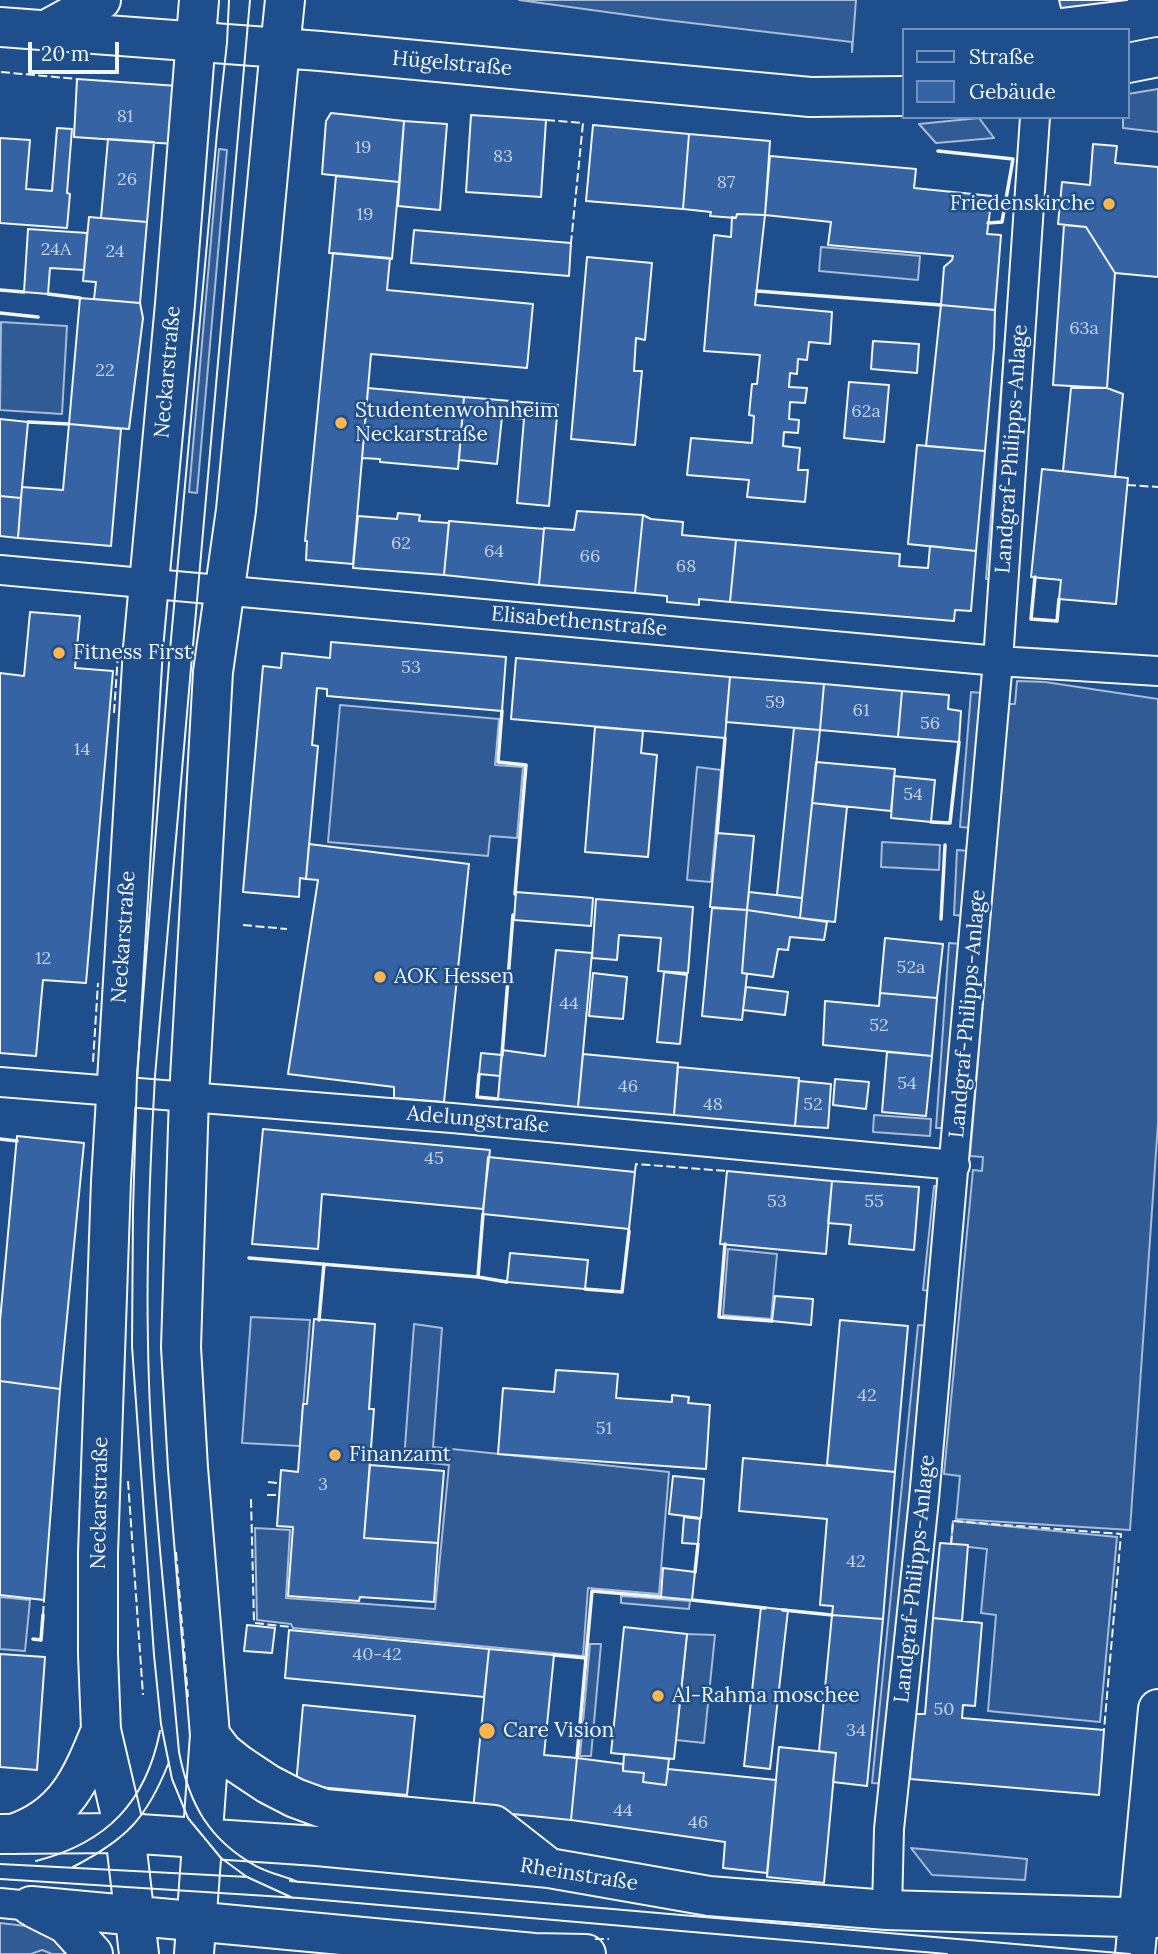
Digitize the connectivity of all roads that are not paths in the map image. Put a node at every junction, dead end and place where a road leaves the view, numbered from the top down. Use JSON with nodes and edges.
{"nodes":[{"id":1,"x":101,"y":0,"type":"edge"},
{"id":2,"x":199,"y":0,"type":"edge"},
{"id":3,"x":285,"y":0,"type":"edge"},
{"id":4,"x":0,"y":27,"type":"edge"},
{"id":5,"x":46,"y":30,"type":"junction"},
{"id":6,"x":195,"y":40,"type":"junction"},
{"id":7,"x":280,"y":48,"type":"junction"},
{"id":8,"x":1158,"y":57,"type":"edge"},
{"id":9,"x":1130,"y":63,"type":"edge"},
{"id":10,"x":902,"y":96,"type":"edge"},
{"id":11,"x":1035,"y":119,"type":"edge"},
{"id":12,"x":0,"y":570,"type":"edge"},
{"id":13,"x":150,"y":583,"type":"junction"},
{"id":14,"x":226,"y":590,"type":"junction"},
{"id":15,"x":998,"y":660,"type":"junction"},
{"id":16,"x":1158,"y":671,"type":"edge"},
{"id":17,"x":0,"y":1082,"type":"edge"},
{"id":18,"x":115,"y":1091,"type":"junction"},
{"id":19,"x":189,"y":1096,"type":"junction"},
{"id":20,"x":955,"y":1165,"type":"junction"},
{"id":21,"x":1158,"y":1709,"type":"edge"},
{"id":22,"x":101,"y":1731,"type":"junction"},
{"id":23,"x":210,"y":1735,"type":"junction"},
{"id":24,"x":125,"y":1833,"type":"junction"},
{"id":25,"x":6,"y":1834,"type":"edge"},
{"id":26,"x":204,"y":1839,"type":"junction"},
{"id":27,"x":550,"y":1868,"type":"junction"},
{"id":28,"x":15,"y":1904,"type":"edge"},
{"id":29,"x":887,"y":1910,"type":"junction"},
{"id":30,"x":135,"y":1916,"type":"junction"},
{"id":31,"x":1149,"y":1917,"type":"edge"},
{"id":32,"x":195,"y":1938,"type":"edge"},
{"id":33,"x":368,"y":1938,"type":"junction"},
{"id":34,"x":93,"y":1954,"type":"edge"},
{"id":35,"x":139,"y":1954,"type":"edge"},
{"id":36,"x":324,"y":1954,"type":"edge"},
{"id":37,"x":586,"y":1954,"type":"edge"},
{"id":38,"x":1135,"y":1954,"type":"edge"}],
"edges":[{"from":1,"to":5,"type":"main road"},
{"from":2,"to":6,"type":"main road","name":"Neckarstraße"},
{"from":3,"to":7,"type":"main road"},
{"from":4,"to":5,"type":"main road","name":"Hügelstraße"},
{"from":5,"to":6,"type":"main road","name":"Hügelstraße"},
{"from":6,"to":7,"type":"main road","name":"Hügelstraße"},
{"from":6,"to":13,"type":"main road","name":"Neckarstraße"},
{"from":7,"to":10,"type":"main road","name":"Hügelstraße"},
{"from":7,"to":14,"type":"main road"},
{"from":8,"to":9,"type":"main road"},
{"from":11,"to":15,"type":"street","name":"Landgraf-Philipps-Anlage"},
{"from":12,"to":13,"type":"street","name":"Elisabethenstraße"},
{"from":13,"to":14,"type":"street","name":"Elisabethenstraße"},
{"from":13,"to":18,"type":"main road","name":"Neckarstraße"},
{"from":14,"to":15,"type":"street","name":"Elisabethenstraße"},
{"from":14,"to":19,"type":"main road"},
{"from":15,"to":16,"type":"street","name":"Elisabethenstraße"},
{"from":15,"to":20,"type":"street","name":"Landgraf-Philipps-Anlage"},
{"from":17,"to":18,"type":"street","name":"Adelungstraße"},
{"from":18,"to":19,"type":"street","name":"Adelungstraße"},
{"from":18,"to":22,"type":"main road","name":"Neckarstraße"},
{"from":19,"to":20,"type":"street","name":"Adelungstraße"},
{"from":19,"to":23,"type":"main road"},
{"from":20,"to":29,"type":"street","name":"Landgraf-Philipps-Anlage"},
{"from":21,"to":31,"type":"main road"},
{"from":22,"to":24,"type":"main road","name":"Neckarstraße"},
{"from":22,"to":25,"type":"main road"},
{"from":23,"to":26,"type":"main road"},
{"from":23,"to":27,"type":"main road"},
{"from":24,"to":25,"type":"main road","name":"Rheinstraße"},
{"from":24,"to":26,"type":"main road","name":"Rheinstraße"},
{"from":24,"to":30,"type":"main road","name":"Neckarstraße"},
{"from":26,"to":27,"type":"main road","name":"Rheinstraße"},
{"from":26,"to":32,"type":"main road"},
{"from":27,"to":29,"type":"main road","name":"Rheinstraße"},
{"from":28,"to":30,"type":"main road"},
{"from":28,"to":34,"type":"main road"},
{"from":29,"to":31,"type":"main road","name":"Rheinstraße"},
{"from":30,"to":32,"type":"main road"},
{"from":30,"to":35,"type":"main road","name":"Neckarstraße"},
{"from":31,"to":38,"type":"main road"},
{"from":32,"to":33,"type":"main road"},
{"from":33,"to":36,"type":"main road"},
{"from":33,"to":37,"type":"main road"}]}
